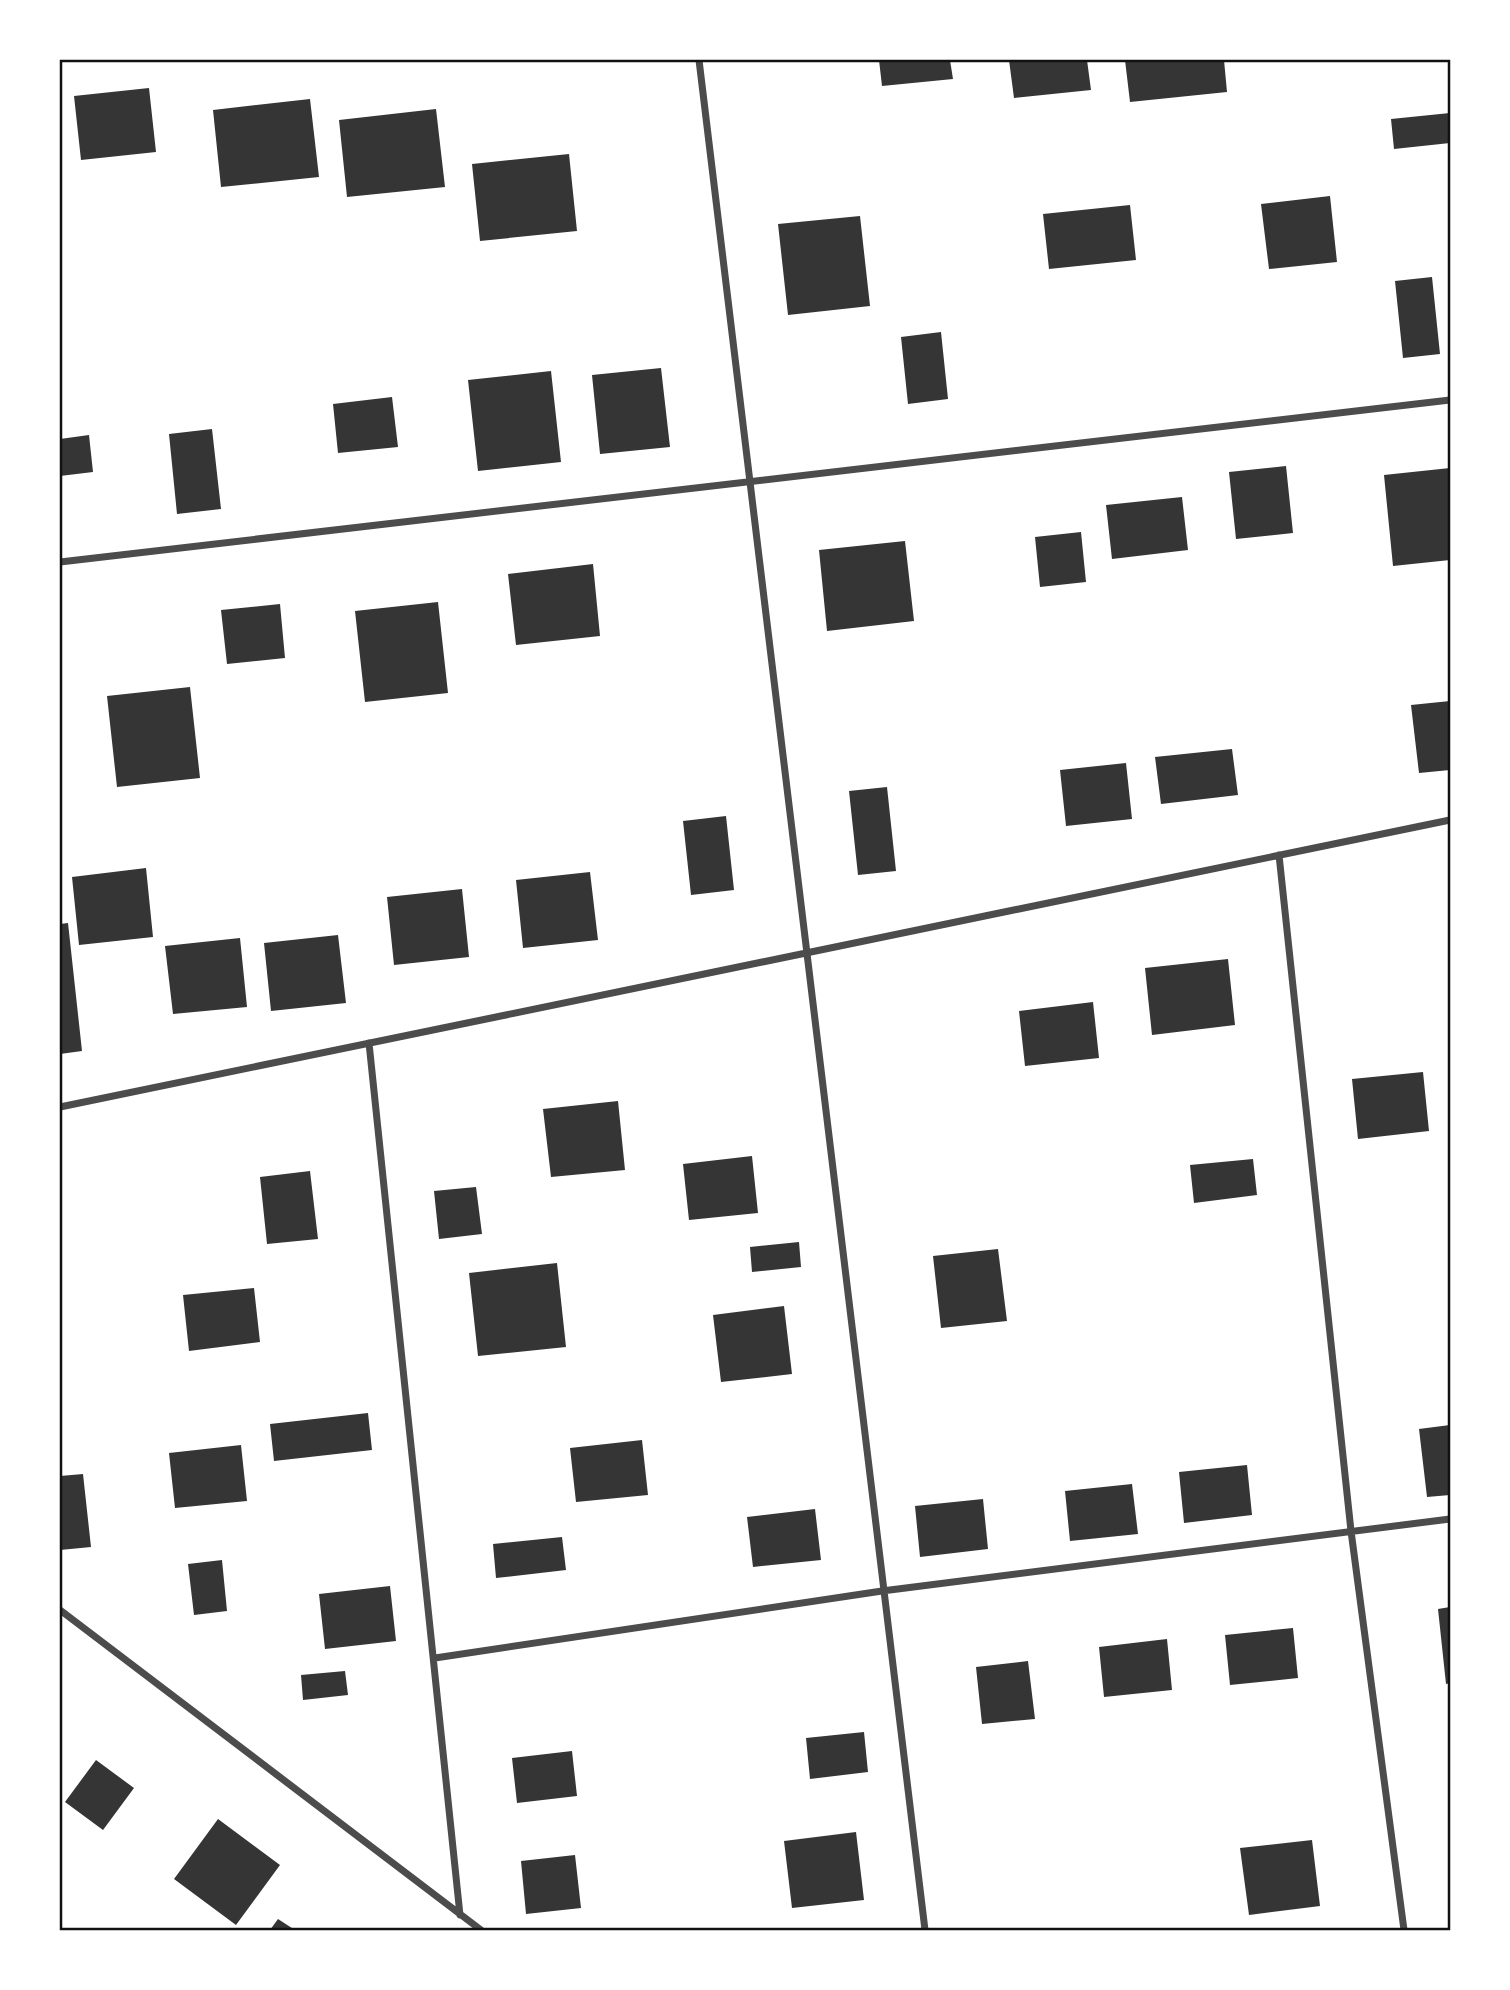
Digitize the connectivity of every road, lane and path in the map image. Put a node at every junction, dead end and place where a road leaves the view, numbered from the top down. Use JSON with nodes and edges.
{"nodes":[{"id":1,"x":699,"y":60,"type":"edge"},
{"id":2,"x":1451,"y":400,"type":"edge"},
{"id":3,"x":750,"y":482,"type":"junction"},
{"id":4,"x":60,"y":562,"type":"edge"},
{"id":5,"x":1451,"y":820,"type":"edge"},
{"id":6,"x":1279,"y":855,"type":"junction"},
{"id":7,"x":806,"y":953,"type":"junction"},
{"id":8,"x":369,"y":1043,"type":"junction"},
{"id":9,"x":60,"y":1107,"type":"edge"},
{"id":10,"x":1451,"y":1519,"type":"edge"},
{"id":11,"x":1351,"y":1531,"type":"junction"},
{"id":12,"x":882,"y":1591,"type":"junction"},
{"id":13,"x":60,"y":1610,"type":"edge"},
{"id":14,"x":435,"y":1658,"type":"junction"},
{"id":15,"x":460,"y":1914,"type":"junction"},
{"id":16,"x":481,"y":1930,"type":"edge"},
{"id":17,"x":925,"y":1930,"type":"edge"},
{"id":18,"x":1404,"y":1930,"type":"edge"}],
"edges":[{"from":1,"to":3,"type":"street"},
{"from":2,"to":3,"type":"street"},
{"from":3,"to":4,"type":"street"},
{"from":3,"to":7,"type":"street"},
{"from":5,"to":6,"type":"street"},
{"from":6,"to":7,"type":"street"},
{"from":6,"to":11,"type":"street"},
{"from":7,"to":8,"type":"street"},
{"from":7,"to":12,"type":"street"},
{"from":8,"to":9,"type":"street"},
{"from":8,"to":14,"type":"street"},
{"from":10,"to":11,"type":"street"},
{"from":11,"to":12,"type":"street"},
{"from":11,"to":18,"type":"street"},
{"from":12,"to":14,"type":"street"},
{"from":12,"to":17,"type":"street"},
{"from":13,"to":15,"type":"street"},
{"from":14,"to":15,"type":"street"},
{"from":15,"to":16,"type":"street"}]}
